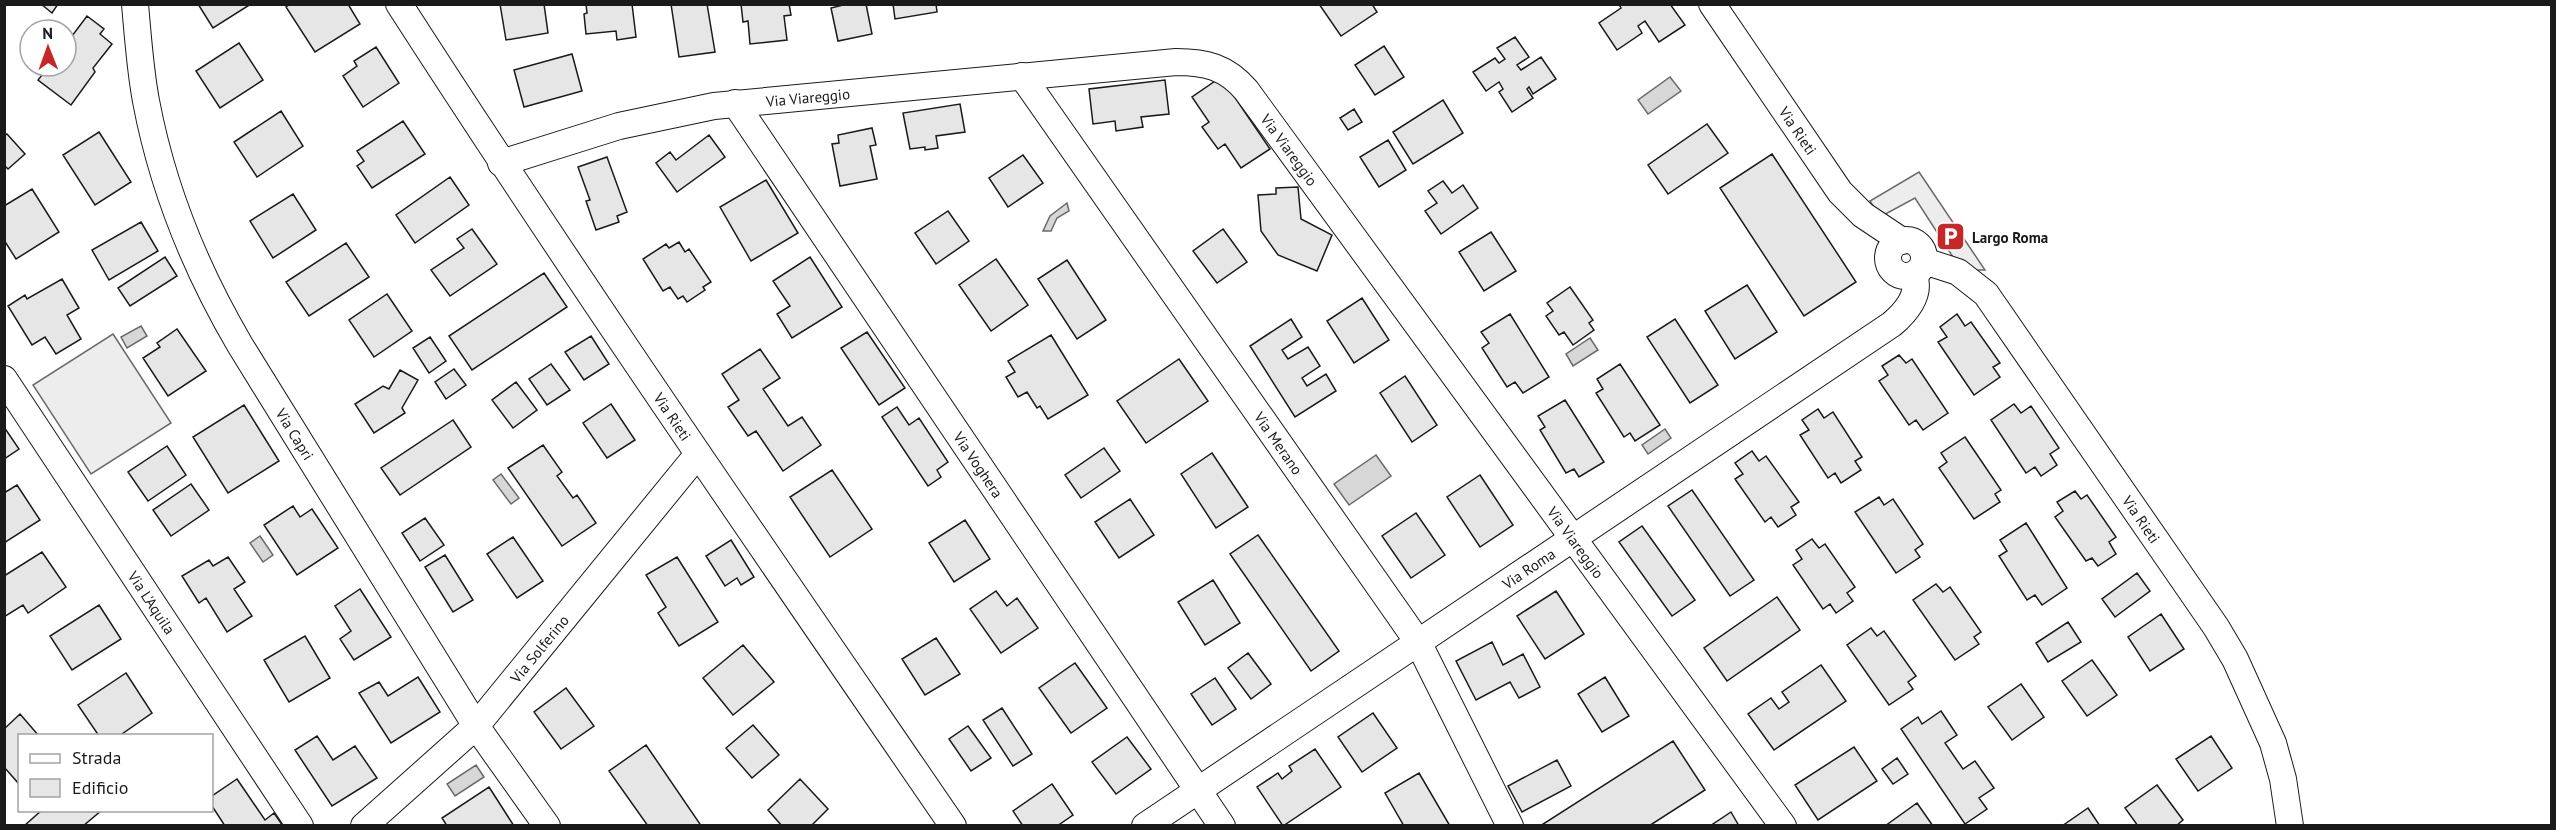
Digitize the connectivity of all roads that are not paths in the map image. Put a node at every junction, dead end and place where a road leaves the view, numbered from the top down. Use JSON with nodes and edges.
{"nodes":[{"id":1,"x":135,"y":4,"type":"edge"},
{"id":2,"x":399,"y":4,"type":"edge"},
{"id":3,"x":1712,"y":4,"type":"edge"},
{"id":4,"x":1022,"y":76,"type":"junction"},
{"id":5,"x":735,"y":103,"type":"junction"},
{"id":6,"x":501,"y":163,"type":"junction"},
{"id":7,"x":1919,"y":268,"type":"junction"},
{"id":8,"x":4,"y":379,"type":"edge"},
{"id":9,"x":698,"y":454,"type":"junction"},
{"id":10,"x":1574,"y":537,"type":"junction"},
{"id":11,"x":1418,"y":642,"type":"junction"},
{"id":12,"x":476,"y":726,"type":"junction"},
{"id":13,"x":1198,"y":790,"type":"junction"},
{"id":14,"x":300,"y":825,"type":"edge"},
{"id":15,"x":364,"y":825,"type":"edge"},
{"id":16,"x":547,"y":825,"type":"edge"},
{"id":17,"x":953,"y":825,"type":"edge"},
{"id":18,"x":1145,"y":825,"type":"edge"},
{"id":19,"x":1222,"y":825,"type":"edge"},
{"id":20,"x":1510,"y":825,"type":"edge"},
{"id":21,"x":1783,"y":825,"type":"edge"},
{"id":22,"x":2290,"y":825,"type":"edge"}],
"edges":[{"from":1,"to":12,"type":"street","name":"Via Capri"},
{"from":2,"to":6,"type":"street","name":"Via Rieti"},
{"from":3,"to":7,"type":"street","name":"Via Rieti"},
{"from":4,"to":5,"type":"street","name":"Via Viareggio"},
{"from":4,"to":10,"type":"street","name":"Via Viareggio"},
{"from":4,"to":11,"type":"street","name":"Via Merano"},
{"from":5,"to":6,"type":"street","name":"Via Viareggio"},
{"from":5,"to":13,"type":"street","name":"Via Voghera"},
{"from":6,"to":9,"type":"street","name":"Via Rieti"},
{"from":7,"to":10,"type":"street","name":"Via Roma"},
{"from":7,"to":22,"type":"street","name":"Via Rieti"},
{"from":8,"to":14,"type":"street","name":"Via L'Aquila"},
{"from":9,"to":12,"type":"street","name":"Via Solferino"},
{"from":9,"to":17,"type":"street","name":"Via Rieti"},
{"from":10,"to":11,"type":"street","name":"Via Roma"},
{"from":10,"to":21,"type":"street","name":"Via Viareggio"},
{"from":11,"to":13,"type":"street","name":"Via Roma"},
{"from":11,"to":20,"type":"street","name":"Via Merano"},
{"from":12,"to":15,"type":"street","name":"Via Solferino"},
{"from":12,"to":16,"type":"street","name":"Via Capri"},
{"from":13,"to":18,"type":"street","name":"Via Roma"},
{"from":13,"to":19,"type":"street","name":"Via Voghera"}]}
